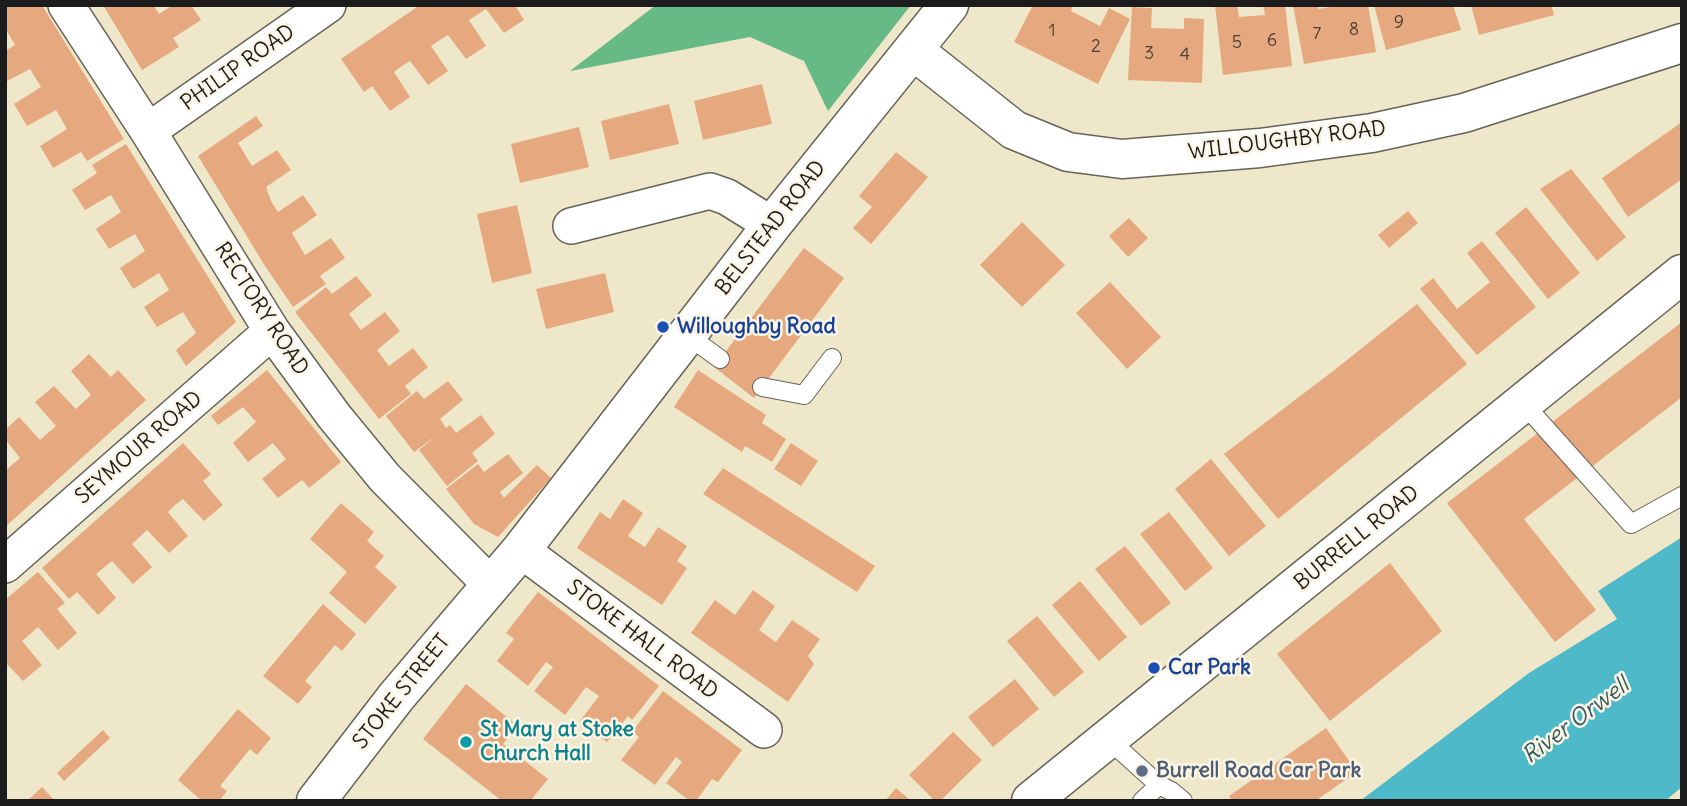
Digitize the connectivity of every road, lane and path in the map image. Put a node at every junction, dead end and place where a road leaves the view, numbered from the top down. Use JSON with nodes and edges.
{"nodes":[{"id":1,"x":66,"y":5,"type":"edge"},
{"id":2,"x":328,"y":5,"type":"edge"},
{"id":3,"x":949,"y":5,"type":"edge"},
{"id":4,"x":1682,"y":43,"type":"edge"},
{"id":5,"x":914,"y":50,"type":"junction"},
{"id":6,"x":148,"y":131,"type":"junction"},
{"id":7,"x":772,"y":225,"type":"junction"},
{"id":8,"x":571,"y":226,"type":"dead end"},
{"id":9,"x":1682,"y":274,"type":"edge"},
{"id":10,"x":272,"y":331,"type":"junction"},
{"id":11,"x":687,"y":335,"type":"junction"},
{"id":12,"x":832,"y":358,"type":"dead end"},
{"id":13,"x":720,"y":359,"type":"dead end"},
{"id":14,"x":762,"y":387,"type":"dead end"},
{"id":15,"x":1522,"y":403,"type":"junction"},
{"id":16,"x":1682,"y":496,"type":"edge"},
{"id":17,"x":521,"y":550,"type":"junction"},
{"id":18,"x":5,"y":565,"type":"edge"},
{"id":19,"x":491,"y":585,"type":"junction"},
{"id":20,"x":764,"y":730,"type":"dead end"},
{"id":21,"x":1108,"y":739,"type":"junction"},
{"id":22,"x":1159,"y":785,"type":"junction"},
{"id":23,"x":316,"y":801,"type":"edge"},
{"id":24,"x":1031,"y":801,"type":"edge"},
{"id":25,"x":1142,"y":801,"type":"edge"},
{"id":26,"x":1183,"y":801,"type":"edge"}],
"edges":[{"from":1,"to":6,"type":"street","name":"RECTORY ROAD"},
{"from":2,"to":6,"type":"street","name":"PHILIP ROAD"},
{"from":3,"to":5,"type":"street","name":"BELSTEAD ROAD"},
{"from":4,"to":5,"type":"street","name":"WILLOUGHBY ROAD"},
{"from":5,"to":7,"type":"street","name":"BELSTEAD ROAD"},
{"from":6,"to":10,"type":"street","name":"RECTORY ROAD"},
{"from":7,"to":8,"type":"street"},
{"from":7,"to":11,"type":"street","name":"BELSTEAD ROAD"},
{"from":9,"to":15,"type":"street","name":"BURRELL ROAD"},
{"from":10,"to":18,"type":"street","name":"SEYMOUR ROAD"},
{"from":10,"to":19,"type":"street","name":"RECTORY ROAD"},
{"from":11,"to":13,"type":"lane"},
{"from":11,"to":17,"type":"street","name":"BELSTEAD ROAD"},
{"from":12,"to":14,"type":"lane"},
{"from":15,"to":16,"type":"lane"},
{"from":15,"to":21,"type":"street","name":"BURRELL ROAD"},
{"from":17,"to":19,"type":"street","name":"BELSTEAD ROAD"},
{"from":17,"to":20,"type":"street","name":"STOKE HALL ROAD"},
{"from":19,"to":23,"type":"street","name":"STOKE STREET"},
{"from":21,"to":22,"type":"lane"},
{"from":21,"to":24,"type":"street","name":"BURRELL ROAD"},
{"from":22,"to":25,"type":"lane"},
{"from":22,"to":26,"type":"lane"}]}
